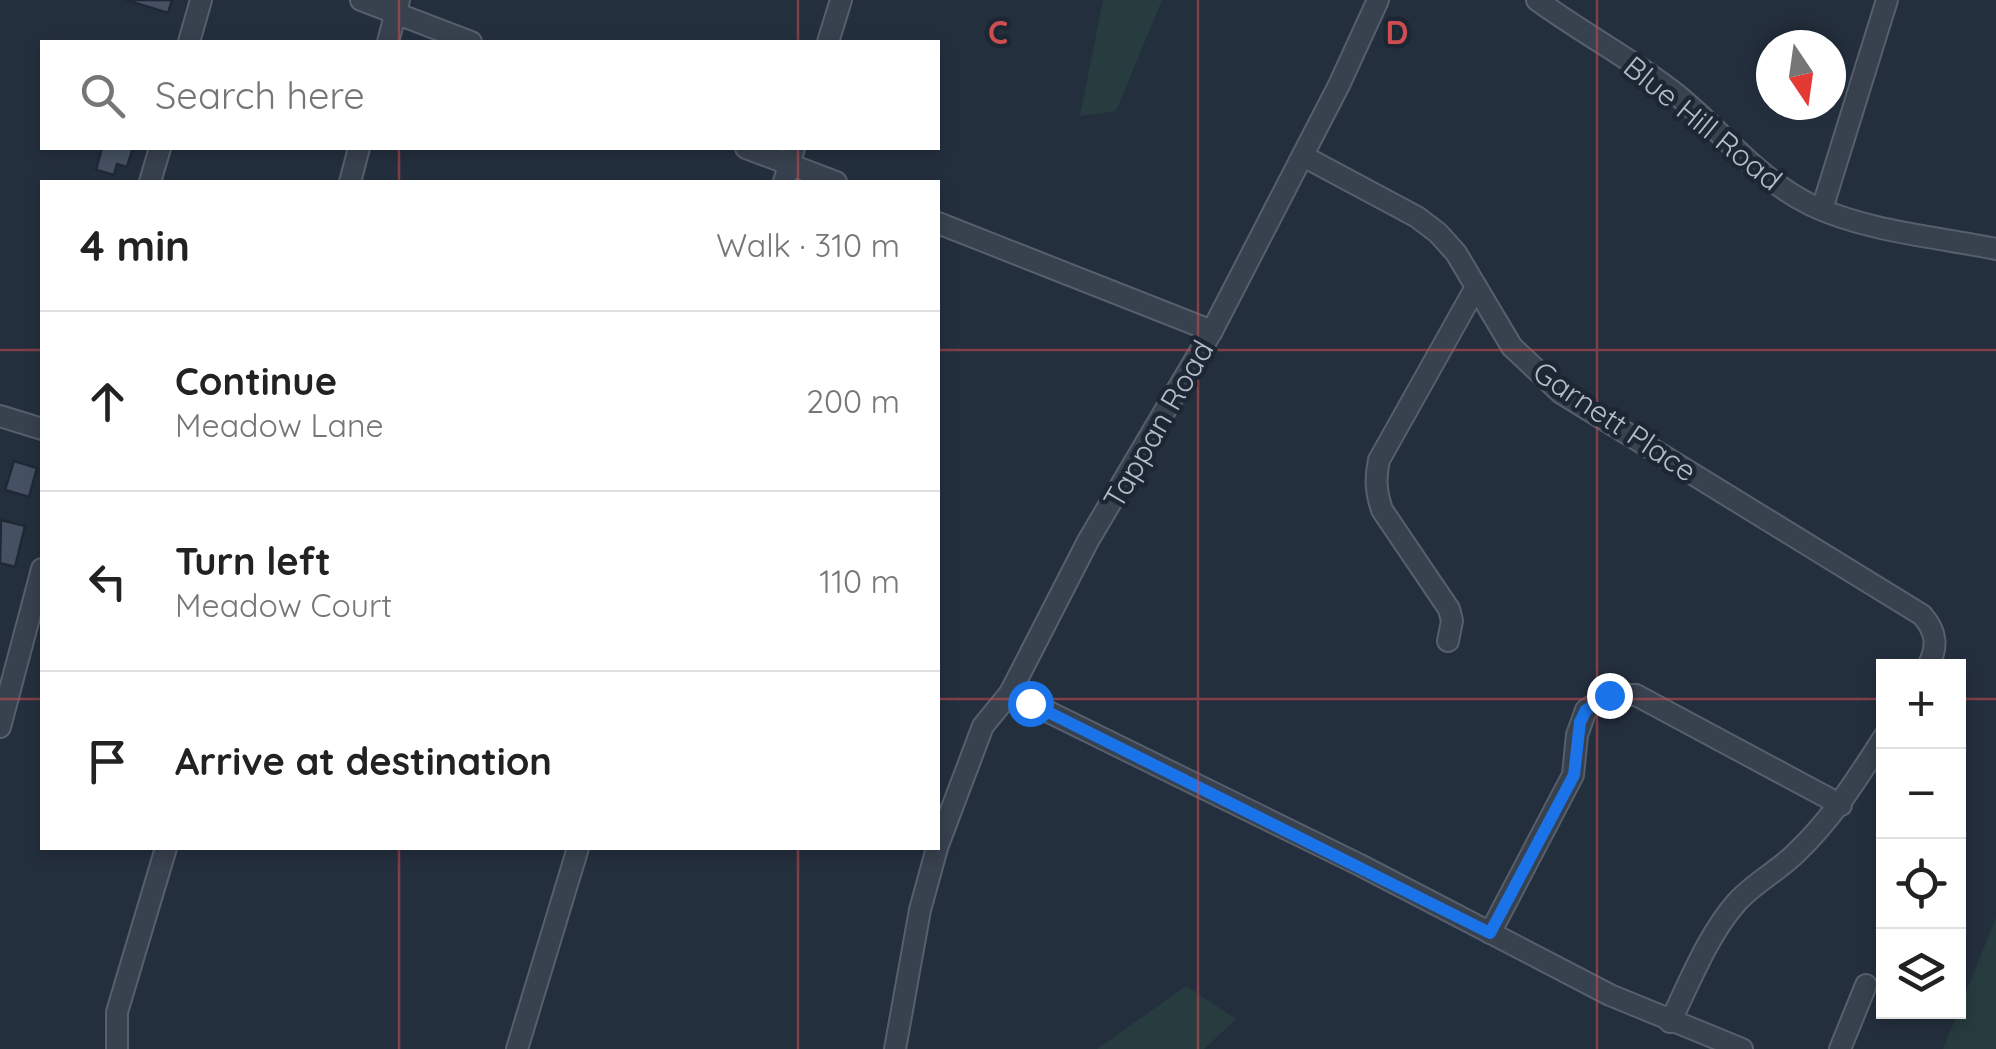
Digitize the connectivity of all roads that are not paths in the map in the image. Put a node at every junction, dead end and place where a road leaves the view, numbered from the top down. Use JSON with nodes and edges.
{"nodes":[{"id":1,"x":201,"y":0,"type":"edge"},
{"id":2,"x":361,"y":0,"type":"edge"},
{"id":3,"x":841,"y":0,"type":"edge"},
{"id":4,"x":1378,"y":0,"type":"edge"},
{"id":5,"x":1536,"y":0,"type":"edge"},
{"id":6,"x":1887,"y":0,"type":"edge"},
{"id":7,"x":397,"y":7,"type":"edge"},
{"id":8,"x":190,"y":40,"type":"edge"},
{"id":9,"x":389,"y":40,"type":"edge"},
{"id":10,"x":466,"y":40,"type":"edge"},
{"id":11,"x":829,"y":40,"type":"edge"},
{"id":12,"x":159,"y":150,"type":"edge"},
{"id":13,"x":358,"y":150,"type":"edge"},
{"id":14,"x":751,"y":150,"type":"edge"},
{"id":15,"x":1303,"y":156,"type":"junction"},
{"id":16,"x":789,"y":165,"type":"edge"},
{"id":17,"x":151,"y":180,"type":"edge"},
{"id":18,"x":351,"y":180,"type":"edge"},
{"id":19,"x":830,"y":180,"type":"edge"},
{"id":20,"x":1822,"y":210,"type":"junction"},
{"id":21,"x":940,"y":223,"type":"edge"},
{"id":22,"x":1996,"y":249,"type":"edge"},
{"id":23,"x":1476,"y":287,"type":"junction"},
{"id":24,"x":1212,"y":331,"type":"junction"},
{"id":25,"x":0,"y":416,"type":"edge"},
{"id":26,"x":40,"y":428,"type":"edge"},
{"id":27,"x":40,"y":576,"type":"edge"},
{"id":28,"x":1448,"y":641,"type":"dead end"},
{"id":29,"x":1931,"y":659,"type":"edge"},
{"id":30,"x":1010,"y":692,"type":"junction"},
{"id":31,"x":0,"y":727,"type":"edge"},
{"id":32,"x":1876,"y":749,"type":"edge"},
{"id":33,"x":1840,"y":804,"type":"junction"},
{"id":34,"x":940,"y":838,"type":"edge"},
{"id":35,"x":165,"y":850,"type":"edge"},
{"id":36,"x":577,"y":850,"type":"edge"},
{"id":37,"x":936,"y":850,"type":"edge"},
{"id":38,"x":1490,"y":933,"type":"junction"},
{"id":39,"x":1866,"y":985,"type":"dead end"},
{"id":40,"x":1670,"y":1022,"type":"junction"},
{"id":41,"x":117,"y":1049,"type":"edge"},
{"id":42,"x":517,"y":1049,"type":"edge"},
{"id":43,"x":895,"y":1049,"type":"edge"},
{"id":44,"x":1742,"y":1049,"type":"edge"},
{"id":45,"x":1840,"y":1049,"type":"edge"}],
"edges":[{"from":1,"to":8,"type":"street"},
{"from":2,"to":7,"type":"street"},
{"from":3,"to":11,"type":"street"},
{"from":4,"to":15,"type":"street","name":"Tappan Road"},
{"from":5,"to":20,"type":"street","name":"Blue Hill Road"},
{"from":6,"to":20,"type":"street"},
{"from":7,"to":9,"type":"street"},
{"from":7,"to":10,"type":"street"},
{"from":12,"to":17,"type":"street"},
{"from":13,"to":18,"type":"street"},
{"from":14,"to":16,"type":"street"},
{"from":15,"to":23,"type":"street","name":"Garnett Place"},
{"from":15,"to":24,"type":"street","name":"Tappan Road"},
{"from":16,"to":19,"type":"street"},
{"from":20,"to":22,"type":"street","name":"Blue Hill Road"},
{"from":21,"to":24,"type":"street"},
{"from":23,"to":28,"type":"street"},
{"from":23,"to":29,"type":"street","name":"Garnett Place"},
{"from":24,"to":30,"type":"street","name":"Tappan Road"},
{"from":25,"to":26,"type":"street"},
{"from":27,"to":31,"type":"street"},
{"from":30,"to":34,"type":"street","name":"Tappan Road"},
{"from":30,"to":38,"type":"street"},
{"from":32,"to":33,"type":"street"},
{"from":33,"to":38,"type":"street"},
{"from":33,"to":40,"type":"street"},
{"from":35,"to":41,"type":"street"},
{"from":36,"to":42,"type":"street"},
{"from":37,"to":43,"type":"street","name":"Tappan Road"},
{"from":38,"to":40,"type":"street"},
{"from":39,"to":45,"type":"street"},
{"from":40,"to":44,"type":"street"}]}
